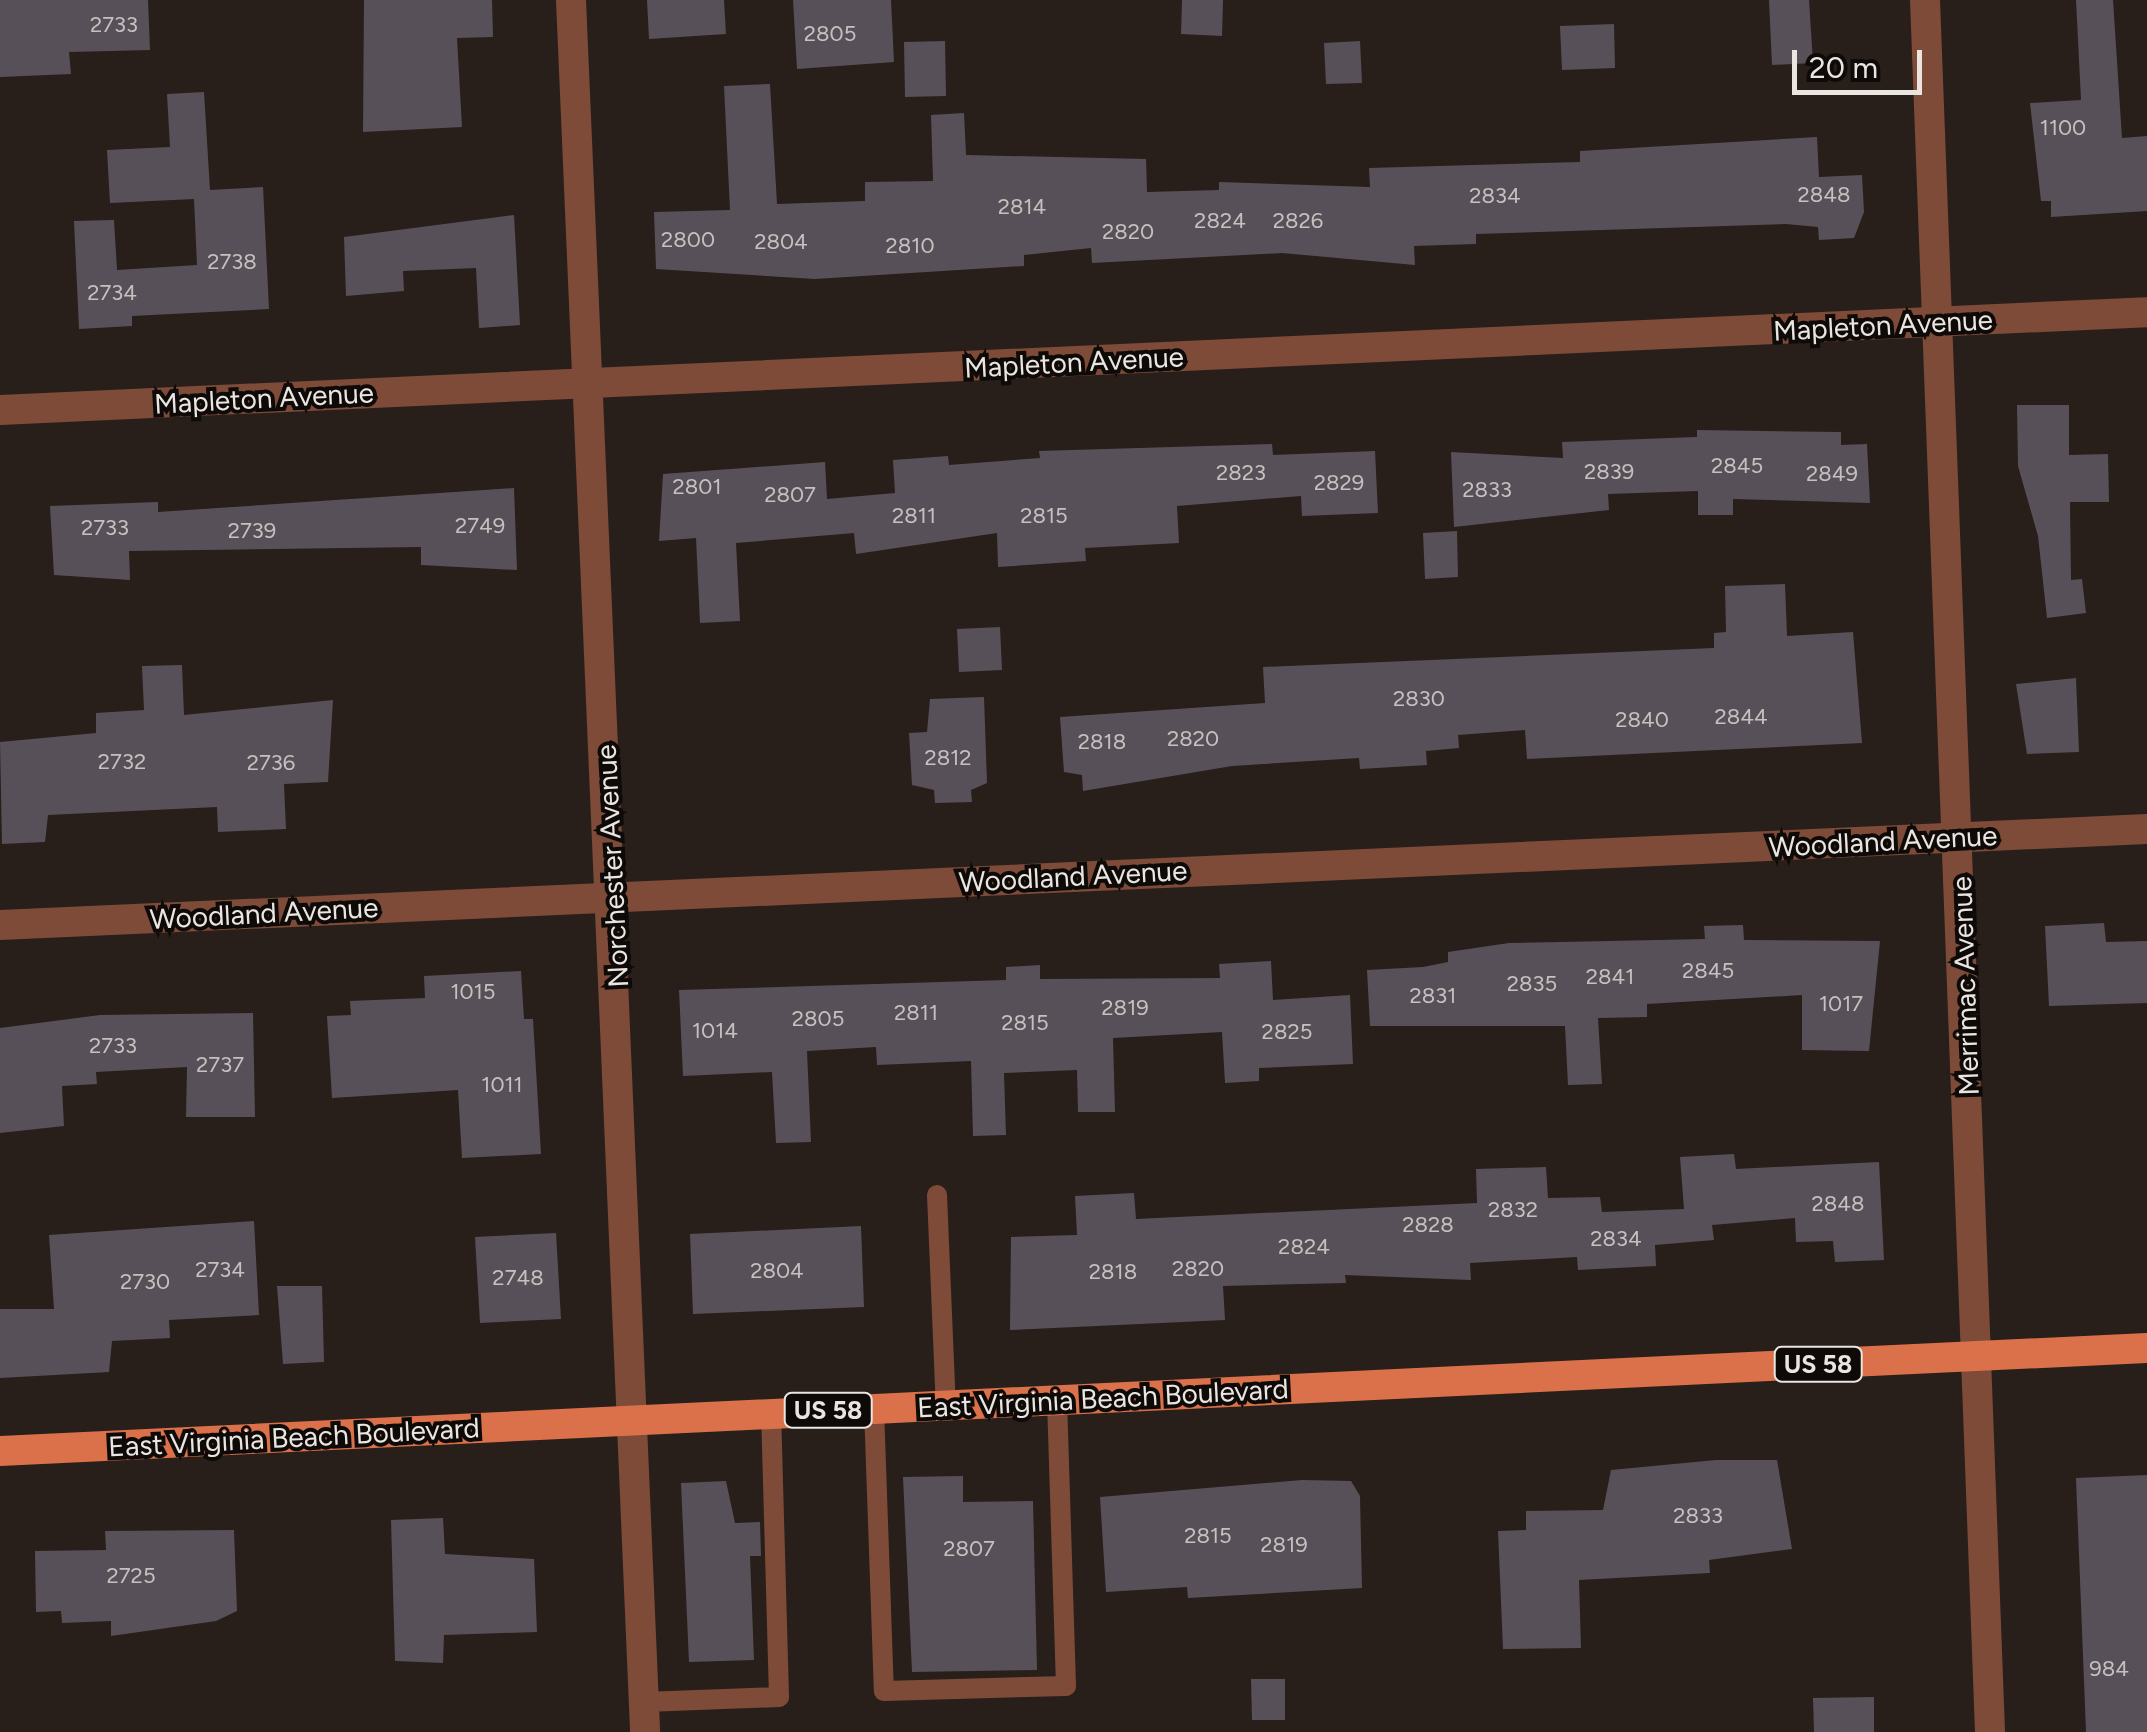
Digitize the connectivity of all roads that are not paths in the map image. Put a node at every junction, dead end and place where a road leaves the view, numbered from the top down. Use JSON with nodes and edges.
{"nodes":[{"id":1,"x":572,"y":0,"type":"edge"},
{"id":2,"x":1924,"y":0,"type":"edge"},
{"id":3,"x":2147,"y":312,"type":"edge"},
{"id":4,"x":1936,"y":323,"type":"junction"},
{"id":5,"x":590,"y":383,"type":"junction"},
{"id":6,"x":0,"y":410,"type":"edge"},
{"id":7,"x":2147,"y":829,"type":"edge"},
{"id":8,"x":1959,"y":837,"type":"junction"},
{"id":9,"x":614,"y":896,"type":"junction"},
{"id":10,"x":0,"y":925,"type":"edge"},
{"id":11,"x":937,"y":1195,"type":"dead end"},
{"id":12,"x":2147,"y":1348,"type":"edge"},
{"id":13,"x":1980,"y":1356,"type":"junction"},
{"id":14,"x":1057,"y":1400,"type":"junction"},
{"id":15,"x":946,"y":1406,"type":"junction"},
{"id":16,"x":874,"y":1408,"type":"junction"},
{"id":17,"x":770,"y":1413,"type":"junction"},
{"id":18,"x":637,"y":1419,"type":"junction"},
{"id":19,"x":0,"y":1450,"type":"edge"},
{"id":20,"x":644,"y":1717,"type":"edge"},
{"id":21,"x":1990,"y":1732,"type":"edge"}],
"edges":[{"from":1,"to":5,"type":"street","name":"Norchester Avenue"},
{"from":2,"to":4,"type":"street","name":"Merrimac Avenue"},
{"from":3,"to":4,"type":"street","name":"Mapleton Avenue"},
{"from":4,"to":5,"type":"street","name":"Mapleton Avenue"},
{"from":4,"to":8,"type":"street","name":"Merrimac Avenue"},
{"from":5,"to":6,"type":"street","name":"Mapleton Avenue"},
{"from":5,"to":9,"type":"street","name":"Norchester Avenue"},
{"from":7,"to":8,"type":"street","name":"Woodland Avenue"},
{"from":8,"to":9,"type":"street","name":"Woodland Avenue"},
{"from":8,"to":13,"type":"street","name":"Merrimac Avenue"},
{"from":9,"to":10,"type":"street","name":"Woodland Avenue"},
{"from":9,"to":18,"type":"street","name":"Norchester Avenue"},
{"from":11,"to":15,"type":"lane"},
{"from":12,"to":13,"type":"main road","name":"East Virginia Beach Boulevard","number":"US 58"},
{"from":13,"to":14,"type":"main road","name":"East Virginia Beach Boulevard","number":"US 58"},
{"from":13,"to":21,"type":"street","name":"Merrimac Avenue"},
{"from":14,"to":15,"type":"main road","name":"East Virginia Beach Boulevard","number":"US 58"},
{"from":14,"to":16,"type":"lane"},
{"from":15,"to":16,"type":"main road","name":"East Virginia Beach Boulevard","number":"US 58"},
{"from":16,"to":17,"type":"main road","name":"East Virginia Beach Boulevard","number":"US 58"},
{"from":17,"to":18,"type":"main road","name":"East Virginia Beach Boulevard","number":"US 58"},
{"from":17,"to":20,"type":"lane"},
{"from":18,"to":19,"type":"main road","name":"East Virginia Beach Boulevard","number":"US 58"},
{"from":18,"to":20,"type":"street","name":"Norchester Avenue"}]}
